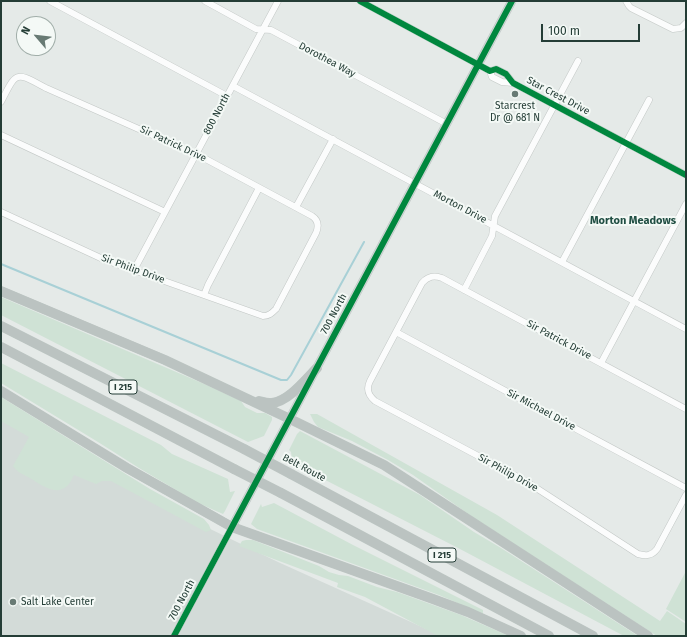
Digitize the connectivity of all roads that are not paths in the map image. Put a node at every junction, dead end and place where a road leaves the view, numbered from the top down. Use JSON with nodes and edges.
{"nodes":[{"id":1,"x":50,"y":1,"type":"edge"},
{"id":2,"x":205,"y":1,"type":"edge"},
{"id":3,"x":278,"y":1,"type":"edge"},
{"id":4,"x":360,"y":1,"type":"edge"},
{"id":5,"x":512,"y":1,"type":"edge"},
{"id":6,"x":626,"y":1,"type":"edge"},
{"id":7,"x":686,"y":23,"type":"edge"},
{"id":8,"x":263,"y":29,"type":"junction"},
{"id":9,"x":578,"y":61,"type":"dead end"},
{"id":10,"x":478,"y":64,"type":"junction"},
{"id":11,"x":233,"y":86,"type":"junction"},
{"id":12,"x":227,"y":96,"type":"junction"},
{"id":13,"x":649,"y":100,"type":"dead end"},
{"id":14,"x":1,"y":102,"type":"edge"},
{"id":15,"x":554,"y":105,"type":"junction"},
{"id":16,"x":447,"y":124,"type":"junction"},
{"id":17,"x":1,"y":135,"type":"edge"},
{"id":18,"x":333,"y":139,"type":"junction"},
{"id":19,"x":626,"y":143,"type":"junction"},
{"id":20,"x":196,"y":154,"type":"junction"},
{"id":21,"x":686,"y":175,"type":"edge"},
{"id":22,"x":415,"y":183,"type":"junction"},
{"id":23,"x":259,"y":188,"type":"junction"},
{"id":24,"x":686,"y":204,"type":"edge"},
{"id":25,"x":296,"y":207,"type":"junction"},
{"id":26,"x":1,"y":212,"type":"edge"},
{"id":27,"x":165,"y":212,"type":"junction"},
{"id":28,"x":493,"y":225,"type":"junction"},
{"id":29,"x":562,"y":262,"type":"junction"},
{"id":30,"x":134,"y":270,"type":"junction"},
{"id":31,"x":464,"y":290,"type":"junction"},
{"id":32,"x":1,"y":291,"type":"edge"},
{"id":33,"x":204,"y":296,"type":"junction"},
{"id":34,"x":634,"y":301,"type":"junction"},
{"id":35,"x":268,"y":315,"type":"joint"},
{"id":36,"x":1,"y":326,"type":"edge"},
{"id":37,"x":686,"y":329,"type":"edge"},
{"id":38,"x":396,"y":332,"type":"junction"},
{"id":39,"x":1,"y":347,"type":"edge"},
{"id":40,"x":601,"y":363,"type":"junction"},
{"id":41,"x":317,"y":368,"type":"junction"},
{"id":42,"x":1,"y":391,"type":"edge"},
{"id":43,"x":248,"y":399,"type":"junction"},
{"id":44,"x":686,"y":409,"type":"edge"},
{"id":45,"x":290,"y":419,"type":"junction"},
{"id":46,"x":686,"y":488,"type":"edge"},
{"id":47,"x":686,"y":495,"type":"edge"},
{"id":48,"x":232,"y":527,"type":"junction"},
{"id":49,"x":174,"y":636,"type":"edge"},
{"id":50,"x":521,"y":636,"type":"edge"},
{"id":51,"x":549,"y":636,"type":"edge"},
{"id":52,"x":593,"y":636,"type":"edge"},
{"id":53,"x":648,"y":636,"type":"edge"}],
"edges":[{"from":1,"to":12,"type":"street"},
{"from":2,"to":8,"type":"street","name":"Dorothea Way"},
{"from":3,"to":8,"type":"street","name":"800 North"},
{"from":4,"to":10,"type":"street","name":"Star Crest Drive"},
{"from":5,"to":10,"type":"main road","name":"700 North"},
{"from":6,"to":7,"type":"street"},
{"from":8,"to":11,"type":"street","name":"800 North"},
{"from":8,"to":16,"type":"street","name":"Dorothea Way"},
{"from":9,"to":15,"type":"street"},
{"from":10,"to":15,"type":"street","name":"Star Crest Drive"},
{"from":10,"to":16,"type":"main road","name":"700 North"},
{"from":11,"to":12,"type":"street","name":"800 North"},
{"from":11,"to":18,"type":"street","name":"Morton Drive"},
{"from":12,"to":20,"type":"street","name":"800 North"},
{"from":13,"to":19,"type":"street"},
{"from":14,"to":20,"type":"street","name":"Sir Patrick Drive"},
{"from":15,"to":19,"type":"street","name":"Star Crest Drive"},
{"from":15,"to":28,"type":"street"},
{"from":16,"to":22,"type":"main road","name":"700 North"},
{"from":17,"to":27,"type":"street"},
{"from":18,"to":22,"type":"street","name":"Morton Drive"},
{"from":18,"to":25,"type":"street"},
{"from":19,"to":21,"type":"street","name":"Star Crest Drive"},
{"from":19,"to":29,"type":"street"},
{"from":20,"to":23,"type":"street","name":"Sir Patrick Drive"},
{"from":20,"to":27,"type":"street","name":"800 North"},
{"from":22,"to":28,"type":"street","name":"Morton Drive"},
{"from":22,"to":41,"type":"main road","name":"700 North"},
{"from":23,"to":25,"type":"street","name":"Sir Patrick Drive"},
{"from":23,"to":33,"type":"street"},
{"from":24,"to":34,"type":"street"},
{"from":25,"to":35,"type":"street","name":"Sir Patrick Drive"},
{"from":26,"to":30,"type":"street","name":"Sir Philip Drive"},
{"from":27,"to":30,"type":"street","name":"800 North"},
{"from":28,"to":29,"type":"street","name":"Morton Drive"},
{"from":28,"to":31,"type":"street"},
{"from":29,"to":34,"type":"street","name":"Morton Drive"},
{"from":30,"to":33,"type":"street","name":"Sir Philip Drive"},
{"from":31,"to":38,"type":"street","name":"Sir Patrick Drive"},
{"from":31,"to":40,"type":"street","name":"Sir Patrick Drive"},
{"from":32,"to":43,"type":"highway"},
{"from":33,"to":35,"type":"street","name":"Sir Philip Drive"},
{"from":34,"to":37,"type":"street","name":"Morton Drive"},
{"from":34,"to":40,"type":"street"},
{"from":36,"to":52,"type":"highway","name":"Belt Route","number":"I 215","bridge":true},
{"from":38,"to":46,"type":"street","name":"Sir Michael Drive"},
{"from":38,"to":47,"type":"street","name":"Sir Philip Drive"},
{"from":39,"to":51,"type":"highway","number":"I 215","bridge":true},
{"from":40,"to":44,"type":"street","name":"Sir Patrick Drive"},
{"from":41,"to":43,"type":"highway"},
{"from":41,"to":45,"type":"main road","name":"700 North"},
{"from":42,"to":48,"type":"highway"},
{"from":43,"to":45,"type":"highway"},
{"from":45,"to":48,"type":"main road","name":"700 North"},
{"from":45,"to":53,"type":"highway"},
{"from":48,"to":49,"type":"street","name":"700 North"},
{"from":48,"to":50,"type":"highway"}]}
